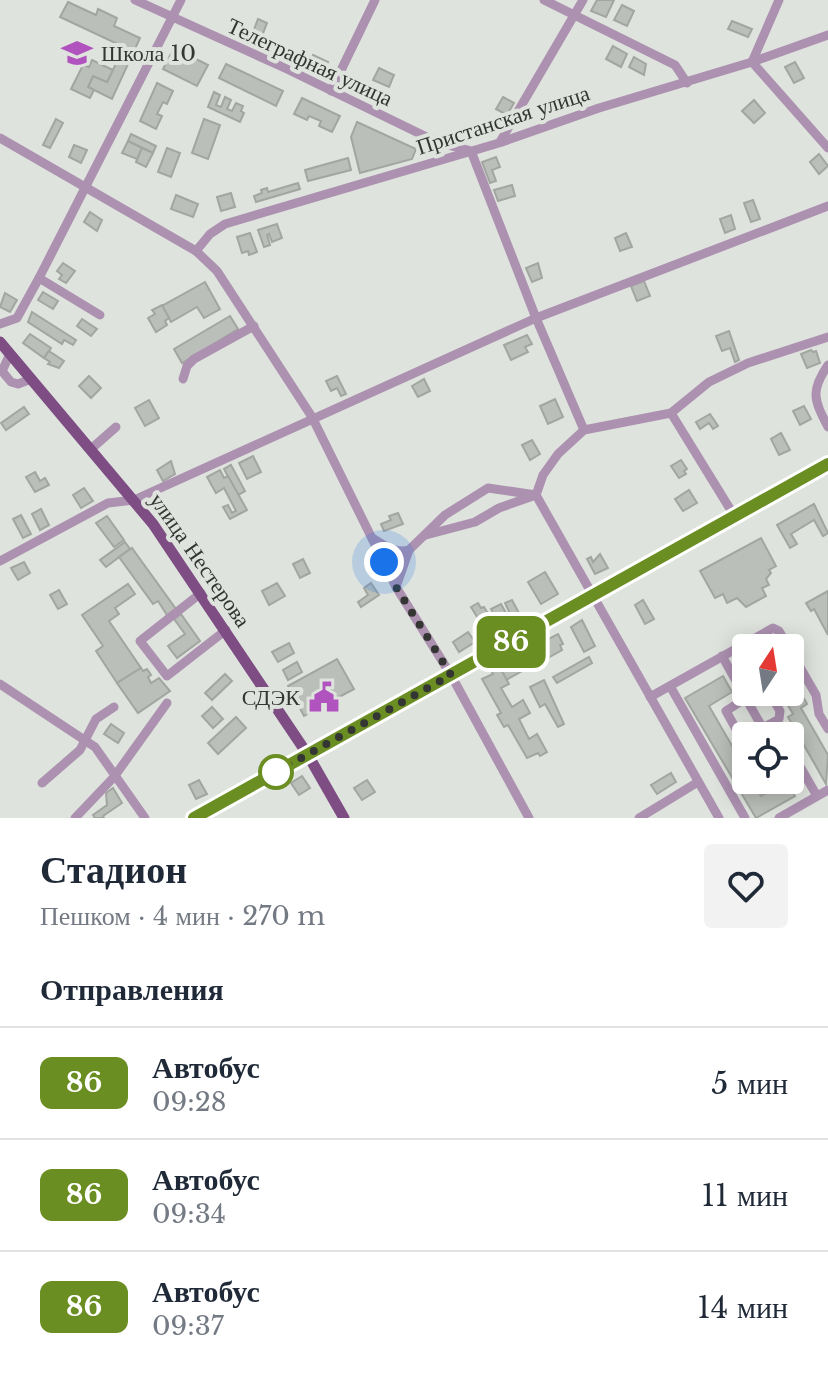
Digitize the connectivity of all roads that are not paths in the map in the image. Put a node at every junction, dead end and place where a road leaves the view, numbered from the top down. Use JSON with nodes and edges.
{"nodes":[{"id":1,"x":135,"y":0,"type":"edge"},
{"id":2,"x":181,"y":0,"type":"edge"},
{"id":3,"x":375,"y":0,"type":"edge"},
{"id":4,"x":544,"y":0,"type":"edge"},
{"id":5,"x":583,"y":0,"type":"edge"},
{"id":6,"x":779,"y":0,"type":"edge"},
{"id":7,"x":575,"y":15,"type":"junction"},
{"id":8,"x":172,"y":18,"type":"junction"},
{"id":9,"x":828,"y":35,"type":"edge"},
{"id":10,"x":752,"y":62,"type":"junction"},
{"id":11,"x":687,"y":83,"type":"junction"},
{"id":12,"x":331,"y":91,"type":"junction"},
{"id":13,"x":0,"y":138,"type":"edge"},
{"id":14,"x":499,"y":143,"type":"junction"},
{"id":15,"x":828,"y":148,"type":"edge"},
{"id":16,"x":471,"y":151,"type":"junction"},
{"id":17,"x":86,"y":188,"type":"junction"},
{"id":18,"x":828,"y":206,"type":"edge"},
{"id":19,"x":196,"y":251,"type":"junction"},
{"id":20,"x":39,"y":278,"type":"junction"},
{"id":21,"x":100,"y":315,"type":"dead end"},
{"id":22,"x":536,"y":318,"type":"junction"},
{"id":23,"x":0,"y":324,"type":"edge"},
{"id":24,"x":254,"y":326,"type":"junction"},
{"id":25,"x":828,"y":337,"type":"edge"},
{"id":26,"x":0,"y":342,"type":"edge"},
{"id":27,"x":10,"y":354,"type":"junction"},
{"id":28,"x":828,"y":365,"type":"edge"},
{"id":29,"x":31,"y":379,"type":"junction"},
{"id":30,"x":183,"y":379,"type":"dead end"},
{"id":31,"x":671,"y":413,"type":"junction"},
{"id":32,"x":312,"y":417,"type":"junction"},
{"id":33,"x":116,"y":427,"type":"dead end"},
{"id":34,"x":828,"y":427,"type":"edge"},
{"id":35,"x":584,"y":430,"type":"junction"},
{"id":36,"x":91,"y":449,"type":"junction"},
{"id":37,"x":828,"y":464,"type":"edge"},
{"id":38,"x":536,"y":495,"type":"junction"},
{"id":39,"x":134,"y":500,"type":"junction"},
{"id":40,"x":735,"y":517,"type":"junction"},
{"id":41,"x":372,"y":537,"type":"junction"},
{"id":42,"x":419,"y":538,"type":"junction"},
{"id":43,"x":409,"y":550,"type":"junction"},
{"id":44,"x":0,"y":561,"type":"edge"},
{"id":45,"x":396,"y":587,"type":"junction"},
{"id":46,"x":201,"y":593,"type":"junction"},
{"id":47,"x":593,"y":596,"type":"junction"},
{"id":48,"x":226,"y":630,"type":"junction"},
{"id":49,"x":762,"y":634,"type":"edge"},
{"id":50,"x":781,"y":634,"type":"edge"},
{"id":51,"x":732,"y":651,"type":"edge"},
{"id":52,"x":722,"y":656,"type":"junction"},
{"id":53,"x":732,"y":673,"type":"edge"},
{"id":54,"x":804,"y":674,"type":"edge"},
{"id":55,"x":451,"y":675,"type":"junction"},
{"id":56,"x":0,"y":684,"type":"edge"},
{"id":57,"x":670,"y":686,"type":"junction"},
{"id":58,"x":650,"y":697,"type":"junction"},
{"id":59,"x":167,"y":703,"type":"dead end"},
{"id":60,"x":732,"y":706,"type":"edge"},
{"id":61,"x":777,"y":706,"type":"edge"},
{"id":62,"x":114,"y":707,"type":"dead end"},
{"id":63,"x":732,"y":722,"type":"edge"},
{"id":64,"x":774,"y":722,"type":"edge"},
{"id":65,"x":828,"y":729,"type":"edge"},
{"id":66,"x":86,"y":741,"type":"junction"},
{"id":67,"x":308,"y":755,"type":"junction"},
{"id":68,"x":114,"y":777,"type":"junction"},
{"id":69,"x":804,"y":778,"type":"edge"},
{"id":70,"x":698,"y":782,"type":"junction"},
{"id":71,"x":42,"y":783,"type":"dead end"},
{"id":72,"x":828,"y":790,"type":"edge"},
{"id":73,"x":817,"y":796,"type":"junction"},
{"id":74,"x":75,"y":818,"type":"edge"},
{"id":75,"x":145,"y":818,"type":"edge"},
{"id":76,"x":194,"y":818,"type":"edge"},
{"id":77,"x":344,"y":818,"type":"edge"},
{"id":78,"x":529,"y":818,"type":"edge"},
{"id":79,"x":639,"y":818,"type":"edge"},
{"id":80,"x":719,"y":818,"type":"edge"},
{"id":81,"x":745,"y":818,"type":"edge"},
{"id":82,"x":779,"y":818,"type":"edge"}],
"edges":[{"from":1,"to":8,"type":"street","name":"Телеграфная улица"},
{"from":2,"to":8,"type":"street"},
{"from":3,"to":12,"type":"street"},
{"from":4,"to":7,"type":"street"},
{"from":5,"to":7,"type":"street"},
{"from":6,"to":10,"type":"street"},
{"from":7,"to":11,"type":"street"},
{"from":7,"to":14,"type":"street"},
{"from":8,"to":12,"type":"street","name":"Телеграфная улица"},
{"from":8,"to":17,"type":"street"},
{"from":9,"to":10,"type":"street","name":"Пристанская улица"},
{"from":10,"to":11,"type":"street","name":"Пристанская улица"},
{"from":10,"to":15,"type":"street"},
{"from":11,"to":14,"type":"street","name":"Пристанская улица"},
{"from":12,"to":16,"type":"street","name":"Телеграфная улица"},
{"from":13,"to":17,"type":"street"},
{"from":14,"to":16,"type":"street","name":"Пристанская улица"},
{"from":16,"to":19,"type":"street","name":"Пристанская улица"},
{"from":16,"to":22,"type":"street"},
{"from":17,"to":19,"type":"street"},
{"from":17,"to":20,"type":"street"},
{"from":18,"to":22,"type":"street"},
{"from":19,"to":24,"type":"street"},
{"from":20,"to":21,"type":"street"},
{"from":20,"to":23,"type":"street"},
{"from":22,"to":32,"type":"street"},
{"from":22,"to":35,"type":"street"},
{"from":24,"to":30,"type":"street"},
{"from":24,"to":32,"type":"street"},
{"from":25,"to":31,"type":"street"},
{"from":26,"to":27,"type":"main road","name":"улица Нестерова"},
{"from":27,"to":29,"type":"main road","name":"улица Нестерова"},
{"from":27,"to":29,"type":"street"},
{"from":28,"to":34,"type":"street"},
{"from":29,"to":36,"type":"main road","name":"улица Нестерова"},
{"from":31,"to":35,"type":"street"},
{"from":31,"to":40,"type":"street"},
{"from":32,"to":39,"type":"street"},
{"from":32,"to":41,"type":"street"},
{"from":33,"to":36,"type":"street"},
{"from":35,"to":38,"type":"street"},
{"from":36,"to":39,"type":"main road","name":"улица Нестерова"},
{"from":37,"to":40,"type":"main road"},
{"from":38,"to":42,"type":"street"},
{"from":38,"to":42,"type":"street"},
{"from":38,"to":47,"type":"street"},
{"from":39,"to":44,"type":"street"},
{"from":39,"to":46,"type":"main road","name":"улица Нестерова"},
{"from":40,"to":47,"type":"main road"},
{"from":41,"to":43,"type":"street"},
{"from":41,"to":45,"type":"street"},
{"from":42,"to":43,"type":"street"},
{"from":43,"to":45,"type":"street"},
{"from":45,"to":55,"type":"street"},
{"from":46,"to":48,"type":"main road","name":"улица Нестерова"},
{"from":46,"to":48,"type":"street"},
{"from":47,"to":55,"type":"main road"},
{"from":47,"to":58,"type":"street"},
{"from":48,"to":67,"type":"main road","name":"улица Нестерова"},
{"from":49,"to":50,"type":"street"},
{"from":51,"to":52,"type":"street"},
{"from":52,"to":53,"type":"street"},
{"from":52,"to":57,"type":"street"},
{"from":54,"to":65,"type":"street"},
{"from":55,"to":67,"type":"main road"},
{"from":55,"to":78,"type":"street"},
{"from":56,"to":66,"type":"street"},
{"from":57,"to":58,"type":"street"},
{"from":57,"to":81,"type":"street"},
{"from":58,"to":70,"type":"street"},
{"from":59,"to":68,"type":"street"},
{"from":60,"to":63,"type":"street"},
{"from":61,"to":64,"type":"street"},
{"from":62,"to":66,"type":"street"},
{"from":66,"to":68,"type":"street"},
{"from":66,"to":71,"type":"street"},
{"from":67,"to":76,"type":"main road"},
{"from":67,"to":77,"type":"main road","name":"улица Нестерова"},
{"from":68,"to":74,"type":"street"},
{"from":68,"to":75,"type":"street"},
{"from":69,"to":73,"type":"street"},
{"from":70,"to":79,"type":"street"},
{"from":70,"to":80,"type":"street"},
{"from":72,"to":73,"type":"street"},
{"from":73,"to":82,"type":"street"}]}
